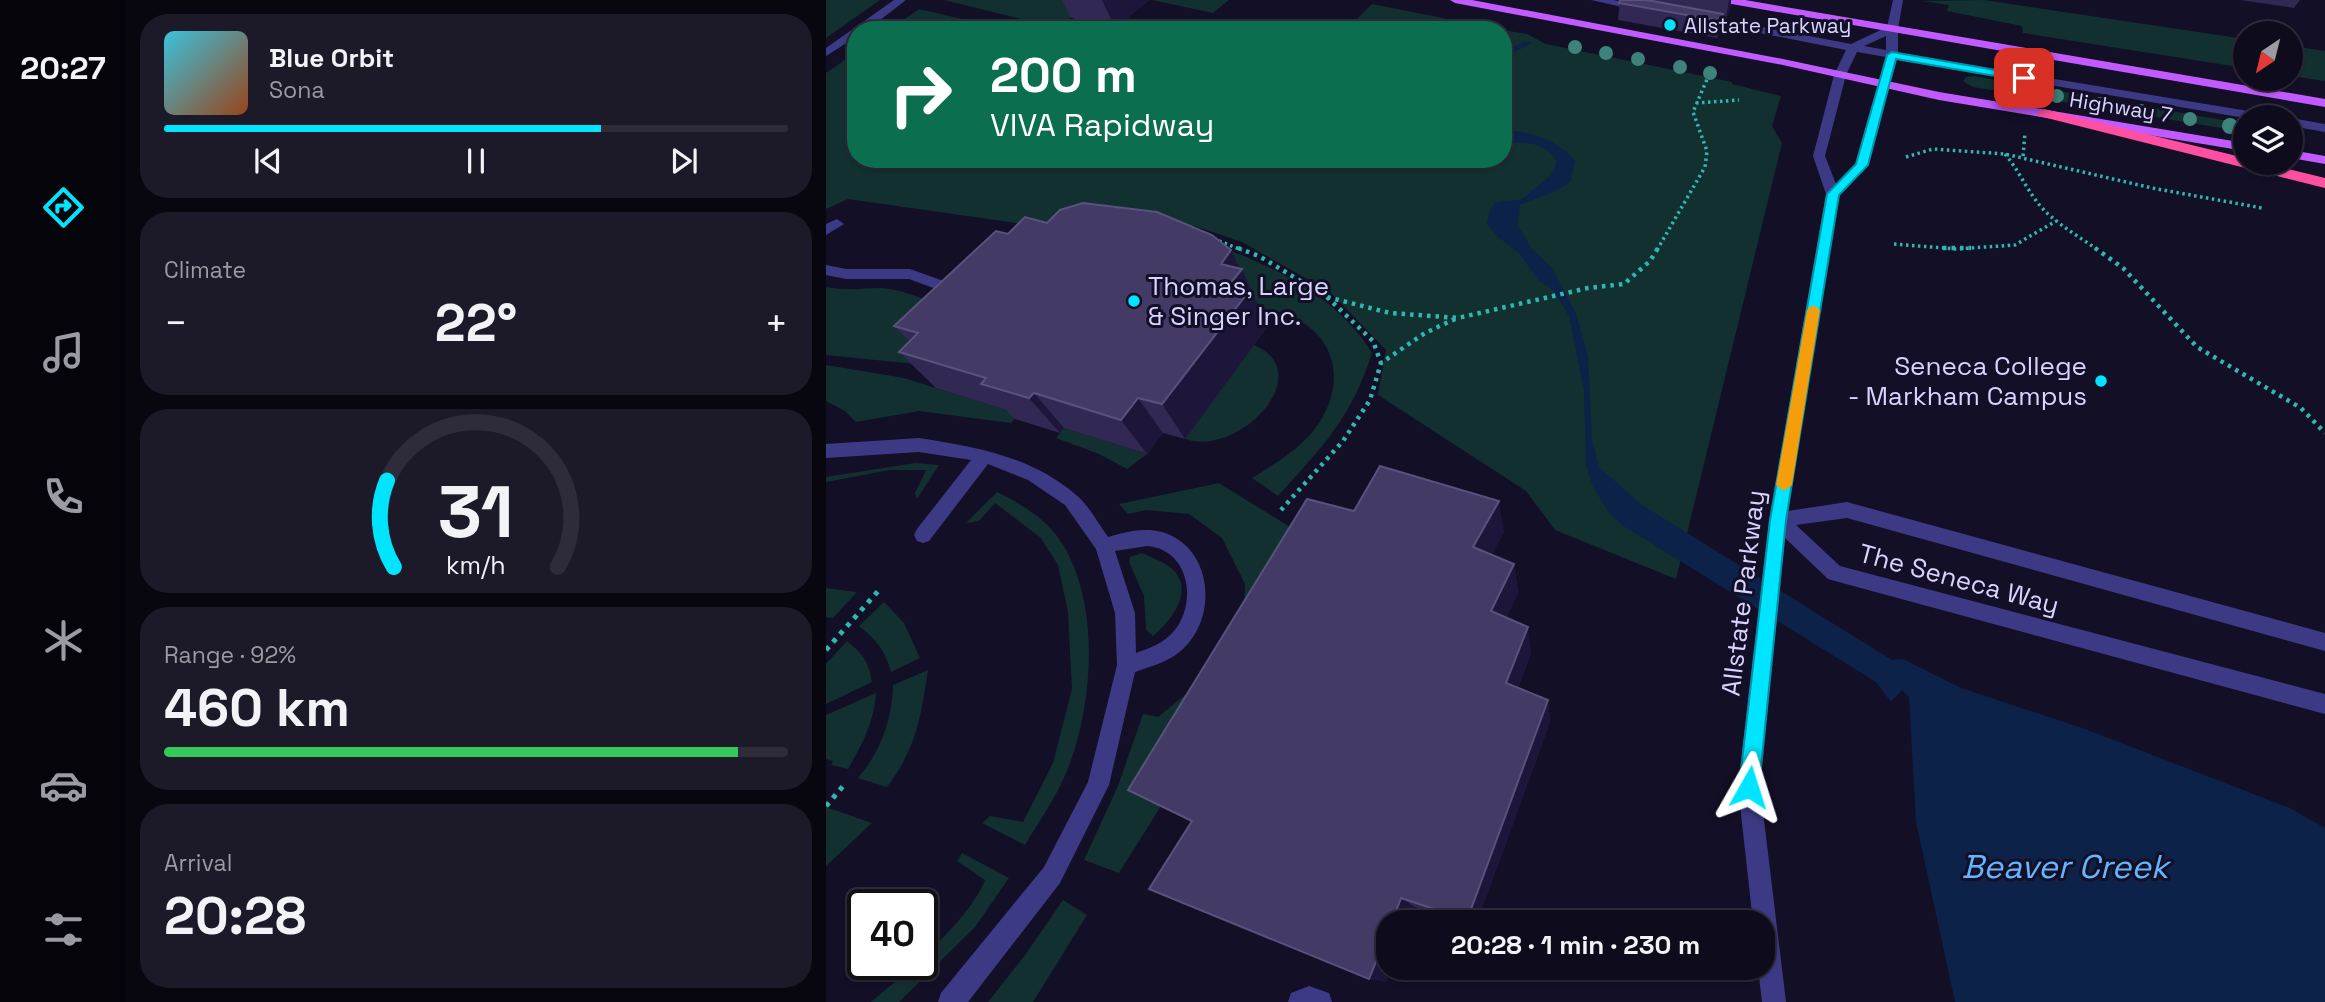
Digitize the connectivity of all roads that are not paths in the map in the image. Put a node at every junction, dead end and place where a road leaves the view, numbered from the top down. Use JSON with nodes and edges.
{"nodes":[{"id":1,"x":901,"y":0,"type":"edge"},
{"id":2,"x":1455,"y":0,"type":"edge"},
{"id":3,"x":1595,"y":0,"type":"edge"},
{"id":4,"x":1726,"y":0,"type":"edge"},
{"id":5,"x":1898,"y":0,"type":"edge"},
{"id":6,"x":1648,"y":9,"type":"edge"},
{"id":7,"x":1688,"y":16,"type":"edge"},
{"id":8,"x":872,"y":21,"type":"edge"},
{"id":9,"x":1892,"y":29,"type":"junction"},
{"id":10,"x":847,"y":39,"type":"edge"},
{"id":11,"x":1853,"y":47,"type":"junction"},
{"id":12,"x":826,"y":53,"type":"edge"},
{"id":13,"x":1892,"y":55,"type":"junction"},
{"id":14,"x":1840,"y":75,"type":"junction"},
{"id":15,"x":1884,"y":85,"type":"junction"},
{"id":16,"x":2325,"y":103,"type":"edge"},
{"id":17,"x":2233,"y":112,"type":"edge"},
{"id":18,"x":2044,"y":113,"type":"junction"},
{"id":19,"x":2303,"y":124,"type":"edge"},
{"id":20,"x":2325,"y":128,"type":"edge"},
{"id":21,"x":2233,"y":145,"type":"edge"},
{"id":22,"x":2303,"y":156,"type":"edge"},
{"id":23,"x":2325,"y":160,"type":"edge"},
{"id":24,"x":2325,"y":183,"type":"edge"},
{"id":25,"x":1833,"y":194,"type":"junction"},
{"id":26,"x":826,"y":270,"type":"edge"},
{"id":27,"x":968,"y":295,"type":"edge"},
{"id":28,"x":826,"y":451,"type":"edge"},
{"id":29,"x":985,"y":455,"type":"junction"},
{"id":30,"x":1778,"y":520,"type":"junction"},
{"id":31,"x":923,"y":535,"type":"dead end"},
{"id":32,"x":1104,"y":546,"type":"junction"},
{"id":33,"x":2325,"y":642,"type":"edge"},
{"id":34,"x":1128,"y":665,"type":"junction"},
{"id":35,"x":2325,"y":704,"type":"edge"},
{"id":36,"x":950,"y":1002,"type":"edge"},
{"id":37,"x":1300,"y":1002,"type":"edge"},
{"id":38,"x":1320,"y":1002,"type":"edge"},
{"id":39,"x":1774,"y":1002,"type":"edge"}],
"edges":[{"from":1,"to":8,"type":"street"},
{"from":2,"to":14,"type":"main road","name":"Highway 7"},
{"from":3,"to":6,"type":"street"},
{"from":4,"to":9,"type":"main road","name":"Highway 7"},
{"from":5,"to":9,"type":"street"},
{"from":7,"to":11,"type":"street"},
{"from":9,"to":11,"type":"street"},
{"from":9,"to":13,"type":"street"},
{"from":9,"to":16,"type":"main road","name":"Highway 7"},
{"from":10,"to":12,"type":"street"},
{"from":11,"to":13,"type":"street"},
{"from":11,"to":14,"type":"street","name":"Allstate Parkway"},
{"from":13,"to":15,"type":"street"},
{"from":13,"to":17,"type":"street"},
{"from":14,"to":15,"type":"main road","name":"Highway 7"},
{"from":14,"to":25,"type":"street","name":"Allstate Parkway"},
{"from":15,"to":18,"type":"main road","name":"Highway 7"},
{"from":15,"to":25,"type":"street"},
{"from":18,"to":21,"type":"main road","name":"Highway 7"},
{"from":18,"to":24,"type":"highway"},
{"from":19,"to":20,"type":"street"},
{"from":22,"to":23,"type":"main road"},
{"from":25,"to":30,"type":"street","name":"Allstate Parkway"},
{"from":26,"to":27,"type":"street"},
{"from":28,"to":29,"type":"street"},
{"from":29,"to":31,"type":"street"},
{"from":29,"to":32,"type":"street"},
{"from":30,"to":33,"type":"street","name":"The Seneca Way"},
{"from":30,"to":35,"type":"street","name":"The Seneca Way"},
{"from":30,"to":39,"type":"street","name":"Allstate Parkway"},
{"from":32,"to":34,"type":"street"},
{"from":32,"to":34,"type":"street"},
{"from":34,"to":36,"type":"street"},
{"from":37,"to":38,"type":"street"}]}
